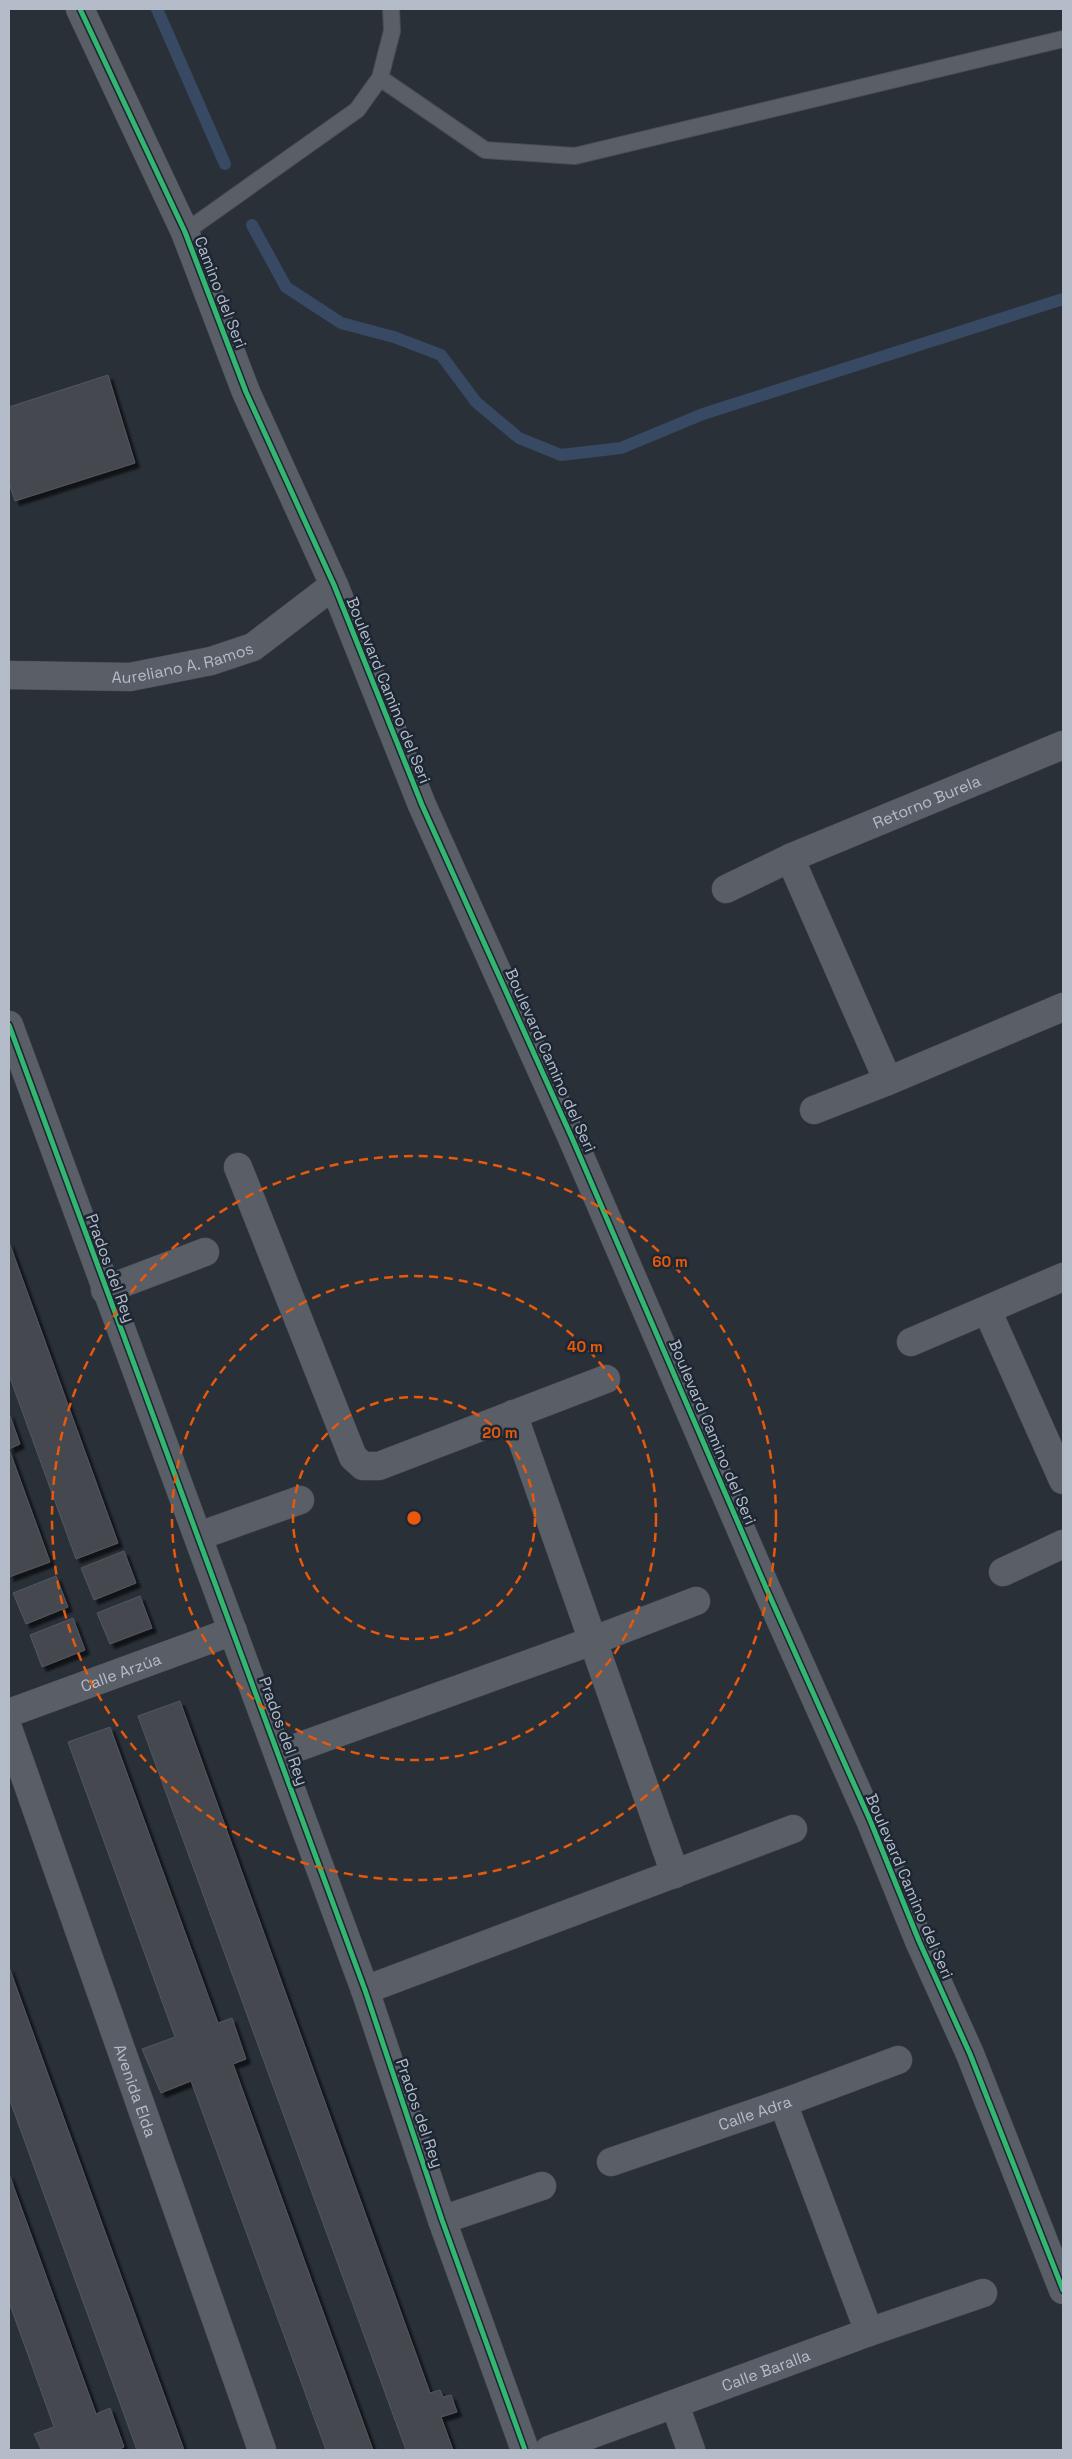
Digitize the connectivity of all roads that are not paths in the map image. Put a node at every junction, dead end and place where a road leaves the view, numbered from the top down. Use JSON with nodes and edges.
{"nodes":[{"id":1,"x":80,"y":9,"type":"edge"},
{"id":2,"x":390,"y":9,"type":"edge"},
{"id":3,"x":1063,"y":39,"type":"edge"},
{"id":4,"x":380,"y":78,"type":"junction"},
{"id":5,"x":185,"y":232,"type":"junction"},
{"id":6,"x":334,"y":586,"type":"junction"},
{"id":7,"x":9,"y":675,"type":"edge"},
{"id":8,"x":1063,"y":745,"type":"edge"},
{"id":9,"x":790,"y":858,"type":"junction"},
{"id":10,"x":726,"y":889,"type":"dead end"},
{"id":11,"x":1063,"y":1007,"type":"edge"},
{"id":12,"x":9,"y":1025,"type":"edge"},
{"id":13,"x":888,"y":1081,"type":"junction"},
{"id":14,"x":814,"y":1110,"type":"dead end"},
{"id":15,"x":238,"y":1167,"type":"dead end"},
{"id":16,"x":205,"y":1252,"type":"dead end"},
{"id":17,"x":1063,"y":1277,"type":"edge"},
{"id":18,"x":105,"y":1290,"type":"junction"},
{"id":19,"x":988,"y":1310,"type":"junction"},
{"id":20,"x":911,"y":1342,"type":"dead end"},
{"id":21,"x":606,"y":1378,"type":"dead end"},
{"id":22,"x":513,"y":1414,"type":"junction"},
{"id":23,"x":1063,"y":1480,"type":"edge"},
{"id":24,"x":300,"y":1500,"type":"dead end"},
{"id":25,"x":199,"y":1536,"type":"junction"},
{"id":26,"x":1063,"y":1544,"type":"edge"},
{"id":27,"x":1003,"y":1572,"type":"dead end"},
{"id":28,"x":696,"y":1601,"type":"dead end"},
{"id":29,"x":233,"y":1631,"type":"junction"},
{"id":30,"x":592,"y":1642,"type":"junction"},
{"id":31,"x":9,"y":1713,"type":"edge"},
{"id":32,"x":9,"y":1731,"type":"edge"},
{"id":33,"x":279,"y":1754,"type":"junction"},
{"id":34,"x":793,"y":1829,"type":"dead end"},
{"id":35,"x":676,"y":1874,"type":"junction"},
{"id":36,"x":365,"y":1990,"type":"junction"},
{"id":37,"x":898,"y":2060,"type":"dead end"},
{"id":38,"x":783,"y":2103,"type":"junction"},
{"id":39,"x":611,"y":2162,"type":"dead end"},
{"id":40,"x":542,"y":2186,"type":"dead end"},
{"id":41,"x":442,"y":2220,"type":"junction"},
{"id":42,"x":1063,"y":2290,"type":"edge"},
{"id":43,"x":984,"y":2293,"type":"dead end"},
{"id":44,"x":869,"y":2332,"type":"junction"},
{"id":45,"x":675,"y":2405,"type":"junction"},
{"id":46,"x":262,"y":2450,"type":"edge"},
{"id":47,"x":525,"y":2450,"type":"edge"},
{"id":48,"x":549,"y":2450,"type":"edge"},
{"id":49,"x":691,"y":2450,"type":"edge"}],
"edges":[{"from":1,"to":5,"type":"street","name":"Camino del Seri"},
{"from":2,"to":4,"type":"lane"},
{"from":3,"to":4,"type":"lane"},
{"from":4,"to":5,"type":"lane"},
{"from":5,"to":6,"type":"street","name":"Camino del Seri"},
{"from":6,"to":7,"type":"street","name":"Aureliano A. Ramos"},
{"from":6,"to":42,"type":"street","name":"Boulevard Camino del Seri"},
{"from":8,"to":9,"type":"street","name":"Retorno Burela"},
{"from":9,"to":10,"type":"street","name":"Retorno Burela"},
{"from":9,"to":13,"type":"street"},
{"from":11,"to":13,"type":"street"},
{"from":12,"to":18,"type":"street","name":"Prados del Rey"},
{"from":13,"to":14,"type":"street"},
{"from":15,"to":22,"type":"street"},
{"from":16,"to":18,"type":"street"},
{"from":17,"to":19,"type":"street"},
{"from":18,"to":25,"type":"street","name":"Prados del Rey"},
{"from":19,"to":20,"type":"street"},
{"from":19,"to":23,"type":"street"},
{"from":21,"to":22,"type":"street"},
{"from":22,"to":30,"type":"street"},
{"from":24,"to":25,"type":"street"},
{"from":25,"to":29,"type":"street","name":"Prados del Rey"},
{"from":26,"to":27,"type":"street"},
{"from":28,"to":30,"type":"street"},
{"from":29,"to":31,"type":"street","name":"Calle Arzúa"},
{"from":29,"to":33,"type":"street","name":"Prados del Rey"},
{"from":30,"to":33,"type":"street"},
{"from":30,"to":35,"type":"street"},
{"from":32,"to":46,"type":"street","name":"Avenida Elda"},
{"from":33,"to":36,"type":"street","name":"Prados del Rey"},
{"from":34,"to":35,"type":"street"},
{"from":35,"to":36,"type":"street"},
{"from":36,"to":41,"type":"street","name":"Prados del Rey"},
{"from":37,"to":38,"type":"street","name":"Calle Adra"},
{"from":38,"to":39,"type":"street","name":"Calle Adra"},
{"from":38,"to":44,"type":"street"},
{"from":40,"to":41,"type":"street"},
{"from":41,"to":47,"type":"street","name":"Prados del Rey"},
{"from":43,"to":44,"type":"street","name":"Calle Baralla"},
{"from":44,"to":45,"type":"street","name":"Calle Baralla"},
{"from":45,"to":48,"type":"street","name":"Calle Baralla"},
{"from":45,"to":49,"type":"street"}]}
